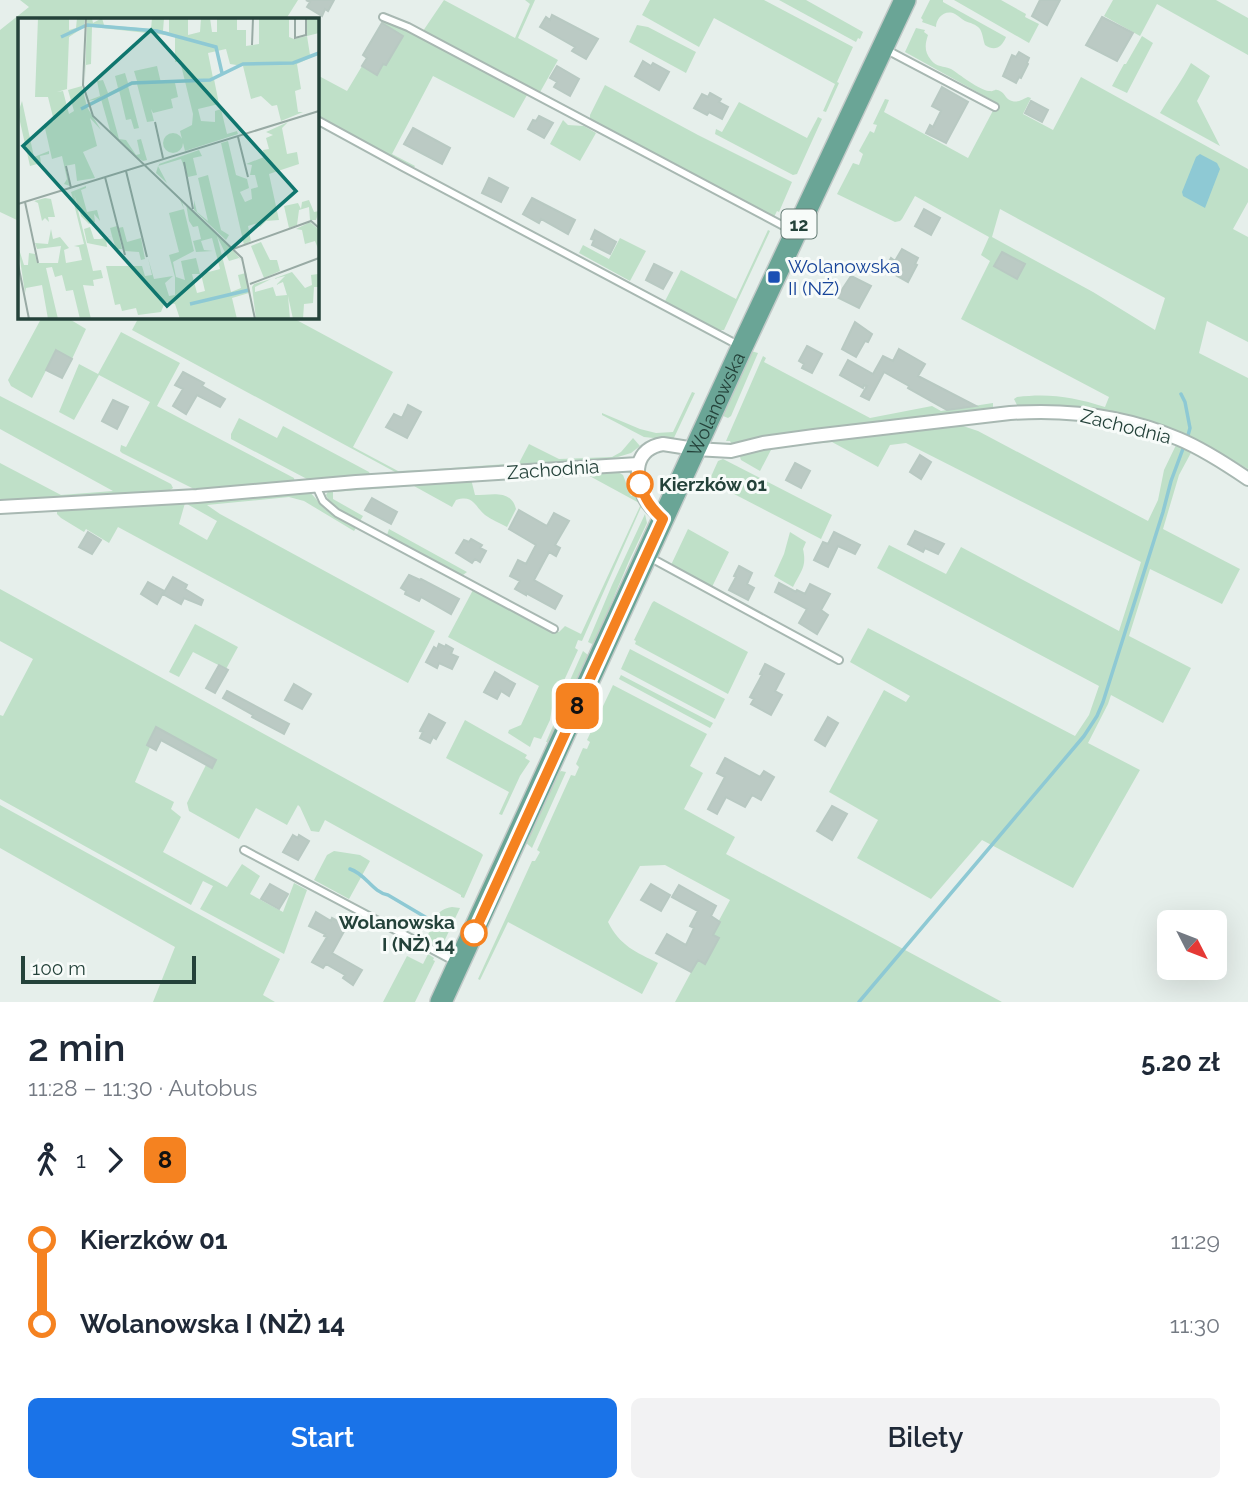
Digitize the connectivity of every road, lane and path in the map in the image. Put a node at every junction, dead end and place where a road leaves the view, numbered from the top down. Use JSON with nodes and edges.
{"nodes":[{"id":1,"x":905,"y":0,"type":"edge"},
{"id":2,"x":383,"y":17,"type":"dead end"},
{"id":3,"x":882,"y":47,"type":"junction"},
{"id":4,"x":995,"y":107,"type":"dead end"},
{"id":5,"x":318,"y":121,"type":"edge"},
{"id":6,"x":795,"y":232,"type":"junction"},
{"id":7,"x":742,"y":347,"type":"junction"},
{"id":8,"x":695,"y":449,"type":"junction"},
{"id":9,"x":638,"y":464,"type":"junction"},
{"id":10,"x":1248,"y":479,"type":"edge"},
{"id":11,"x":316,"y":486,"type":"junction"},
{"id":12,"x":0,"y":507,"type":"edge"},
{"id":13,"x":663,"y":519,"type":"junction"},
{"id":14,"x":646,"y":555,"type":"junction"},
{"id":15,"x":554,"y":629,"type":"dead end"},
{"id":16,"x":839,"y":660,"type":"dead end"},
{"id":17,"x":244,"y":850,"type":"dead end"},
{"id":18,"x":459,"y":964,"type":"junction"},
{"id":19,"x":442,"y":1002,"type":"edge"}],
"edges":[{"from":1,"to":3,"type":"main road","name":"Wolanowska","number":"12"},
{"from":2,"to":6,"type":"lane"},
{"from":3,"to":4,"type":"lane"},
{"from":3,"to":6,"type":"main road","name":"Wolanowska","number":"12"},
{"from":5,"to":7,"type":"lane"},
{"from":6,"to":7,"type":"main road","name":"Wolanowska","number":"12"},
{"from":7,"to":8,"type":"main road","name":"Wolanowska","number":"12"},
{"from":8,"to":9,"type":"street","name":"Zachodnia"},
{"from":8,"to":10,"type":"street","name":"Zachodnia"},
{"from":8,"to":13,"type":"main road","name":"Wolanowska","number":"12"},
{"from":9,"to":11,"type":"street","name":"Zachodnia"},
{"from":9,"to":13,"type":"street"},
{"from":11,"to":12,"type":"street","name":"Zachodnia"},
{"from":11,"to":15,"type":"lane"},
{"from":13,"to":14,"type":"main road","name":"Wolanowska","number":"12"},
{"from":14,"to":16,"type":"lane"},
{"from":14,"to":18,"type":"main road","name":"Wolanowska","number":"12"},
{"from":17,"to":18,"type":"lane"},
{"from":18,"to":19,"type":"main road","name":"Wolanowska","number":"12"}]}
